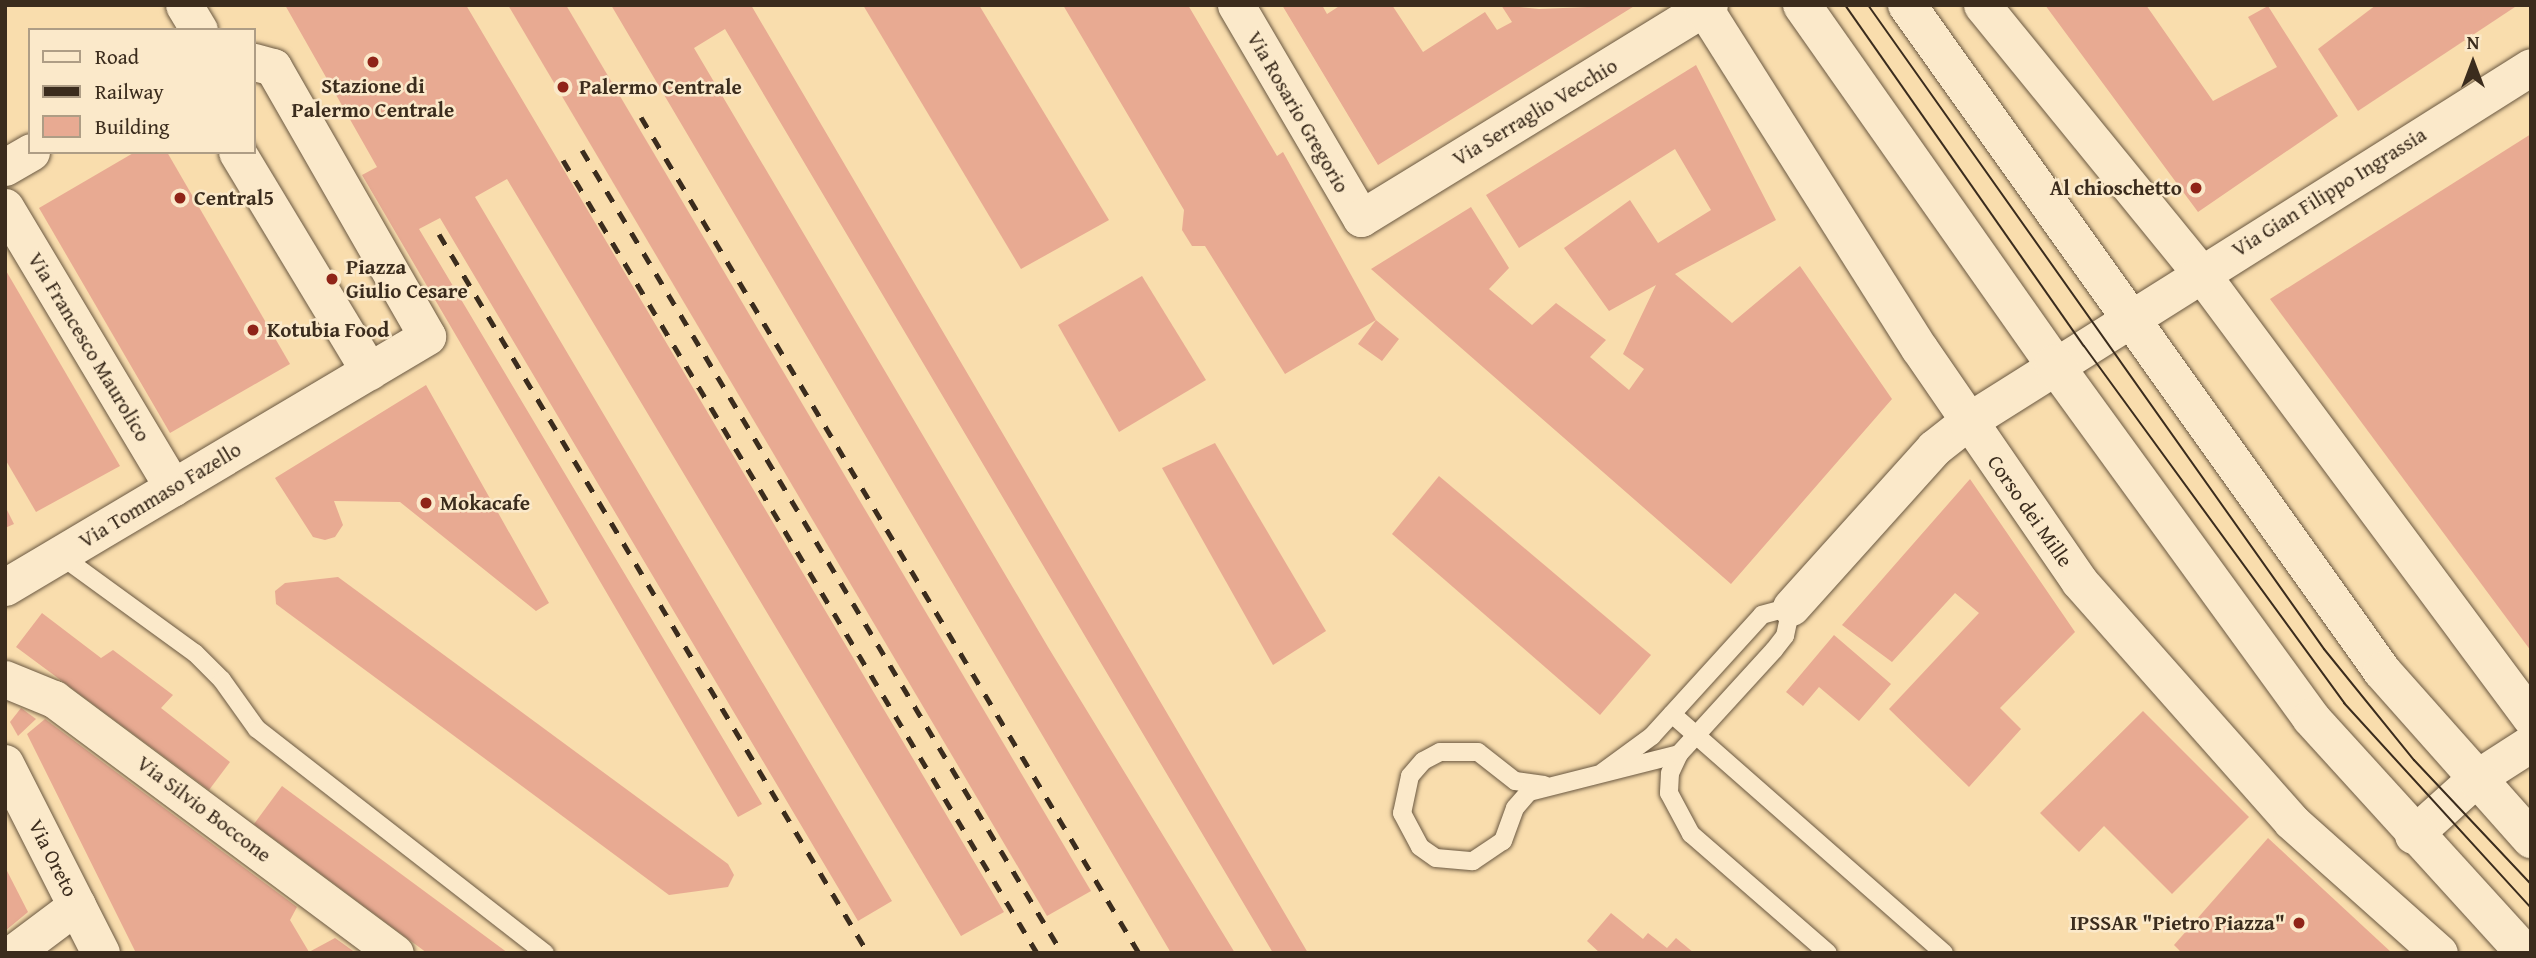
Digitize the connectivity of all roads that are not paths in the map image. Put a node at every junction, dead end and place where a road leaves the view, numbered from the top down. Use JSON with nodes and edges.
{"nodes":[{"id":1,"x":184,"y":5,"type":"edge"},
{"id":2,"x":1236,"y":5,"type":"edge"},
{"id":3,"x":1802,"y":5,"type":"edge"},
{"id":4,"x":1907,"y":5,"type":"edge"},
{"id":5,"x":1982,"y":5,"type":"edge"},
{"id":6,"x":1705,"y":7,"type":"edge"},
{"id":7,"x":198,"y":28,"type":"edge"},
{"id":8,"x":256,"y":63,"type":"edge"},
{"id":9,"x":2531,"y":67,"type":"edge"},
{"id":10,"x":28,"y":154,"type":"edge"},
{"id":11,"x":238,"y":154,"type":"edge"},
{"id":12,"x":5,"y":167,"type":"edge"},
{"id":13,"x":5,"y":207,"type":"edge"},
{"id":14,"x":1361,"y":218,"type":"joint"},
{"id":15,"x":2200,"y":272,"type":"junction"},
{"id":16,"x":2129,"y":318,"type":"junction"},
{"id":17,"x":2054,"y":364,"type":"junction"},
{"id":18,"x":369,"y":371,"type":"junction"},
{"id":19,"x":1967,"y":422,"type":"junction"},
{"id":20,"x":173,"y":488,"type":"junction"},
{"id":21,"x":60,"y":555,"type":"junction"},
{"id":22,"x":5,"y":587,"type":"edge"},
{"id":23,"x":1791,"y":607,"type":"junction"},
{"id":24,"x":5,"y":679,"type":"edge"},
{"id":25,"x":1672,"y":714,"type":"junction"},
{"id":26,"x":2531,"y":718,"type":"edge"},
{"id":27,"x":1696,"y":736,"type":"junction"},
{"id":28,"x":2531,"y":743,"type":"edge"},
{"id":29,"x":1679,"y":754,"type":"junction"},
{"id":30,"x":5,"y":764,"type":"edge"},
{"id":31,"x":1603,"y":772,"type":"junction"},
{"id":32,"x":2475,"y":779,"type":"junction"},
{"id":33,"x":1544,"y":785,"type":"junction"},
{"id":34,"x":2413,"y":835,"type":"junction"},
{"id":35,"x":2531,"y":839,"type":"edge"},
{"id":36,"x":77,"y":905,"type":"junction"},
{"id":37,"x":13,"y":953,"type":"edge"},
{"id":38,"x":101,"y":953,"type":"edge"},
{"id":39,"x":395,"y":953,"type":"edge"},
{"id":40,"x":545,"y":953,"type":"edge"},
{"id":41,"x":1828,"y":953,"type":"edge"},
{"id":42,"x":1944,"y":953,"type":"edge"},
{"id":43,"x":2440,"y":953,"type":"edge"},
{"id":44,"x":2525,"y":953,"type":"edge"}],
"edges":[{"from":1,"to":7,"type":"street"},
{"from":2,"to":14,"type":"street","name":"Via Rosario Gregorio"},
{"from":3,"to":17,"type":"street"},
{"from":4,"to":16,"type":"street"},
{"from":5,"to":15,"type":"street"},
{"from":6,"to":14,"type":"street","name":"Via Serraglio Vecchio"},
{"from":6,"to":19,"type":"street","name":"Corso dei Mille"},
{"from":8,"to":18,"type":"street","name":"Via Tommaso Fazello"},
{"from":9,"to":15,"type":"street","name":"Via Gian Filippo Ingrassia"},
{"from":10,"to":12,"type":"street"},
{"from":11,"to":18,"type":"street"},
{"from":13,"to":20,"type":"street","name":"Via Francesco Maurolico"},
{"from":15,"to":16,"type":"street","name":"Via Gian Filippo Ingrassia"},
{"from":15,"to":26,"type":"street"},
{"from":16,"to":17,"type":"street","name":"Via Gian Filippo Ingrassia"},
{"from":16,"to":32,"type":"street"},
{"from":17,"to":19,"type":"street","name":"Via Gian Filippo Ingrassia"},
{"from":17,"to":34,"type":"street"},
{"from":18,"to":20,"type":"street","name":"Via Tommaso Fazello"},
{"from":19,"to":23,"type":"street","name":"Via Gian Filippo Ingrassia"},
{"from":19,"to":43,"type":"street","name":"Corso dei Mille"},
{"from":20,"to":21,"type":"street","name":"Via Tommaso Fazello"},
{"from":21,"to":22,"type":"street","name":"Via Tommaso Fazello"},
{"from":21,"to":40,"type":"lane"},
{"from":23,"to":25,"type":"lane"},
{"from":23,"to":27,"type":"lane"},
{"from":24,"to":39,"type":"street","name":"Via Silvio Boccone"},
{"from":25,"to":27,"type":"lane"},
{"from":25,"to":31,"type":"lane"},
{"from":27,"to":29,"type":"lane"},
{"from":27,"to":42,"type":"lane"},
{"from":28,"to":32,"type":"street"},
{"from":29,"to":31,"type":"lane"},
{"from":29,"to":41,"type":"lane"},
{"from":30,"to":36,"type":"street","name":"Via Oreto"},
{"from":31,"to":33,"type":"lane"},
{"from":32,"to":34,"type":"street"},
{"from":32,"to":35,"type":"street"},
{"from":33,"to":33,"type":"lane"},
{"from":34,"to":44,"type":"street"},
{"from":36,"to":37,"type":"street"},
{"from":36,"to":38,"type":"street","name":"Via Oreto"}]}
